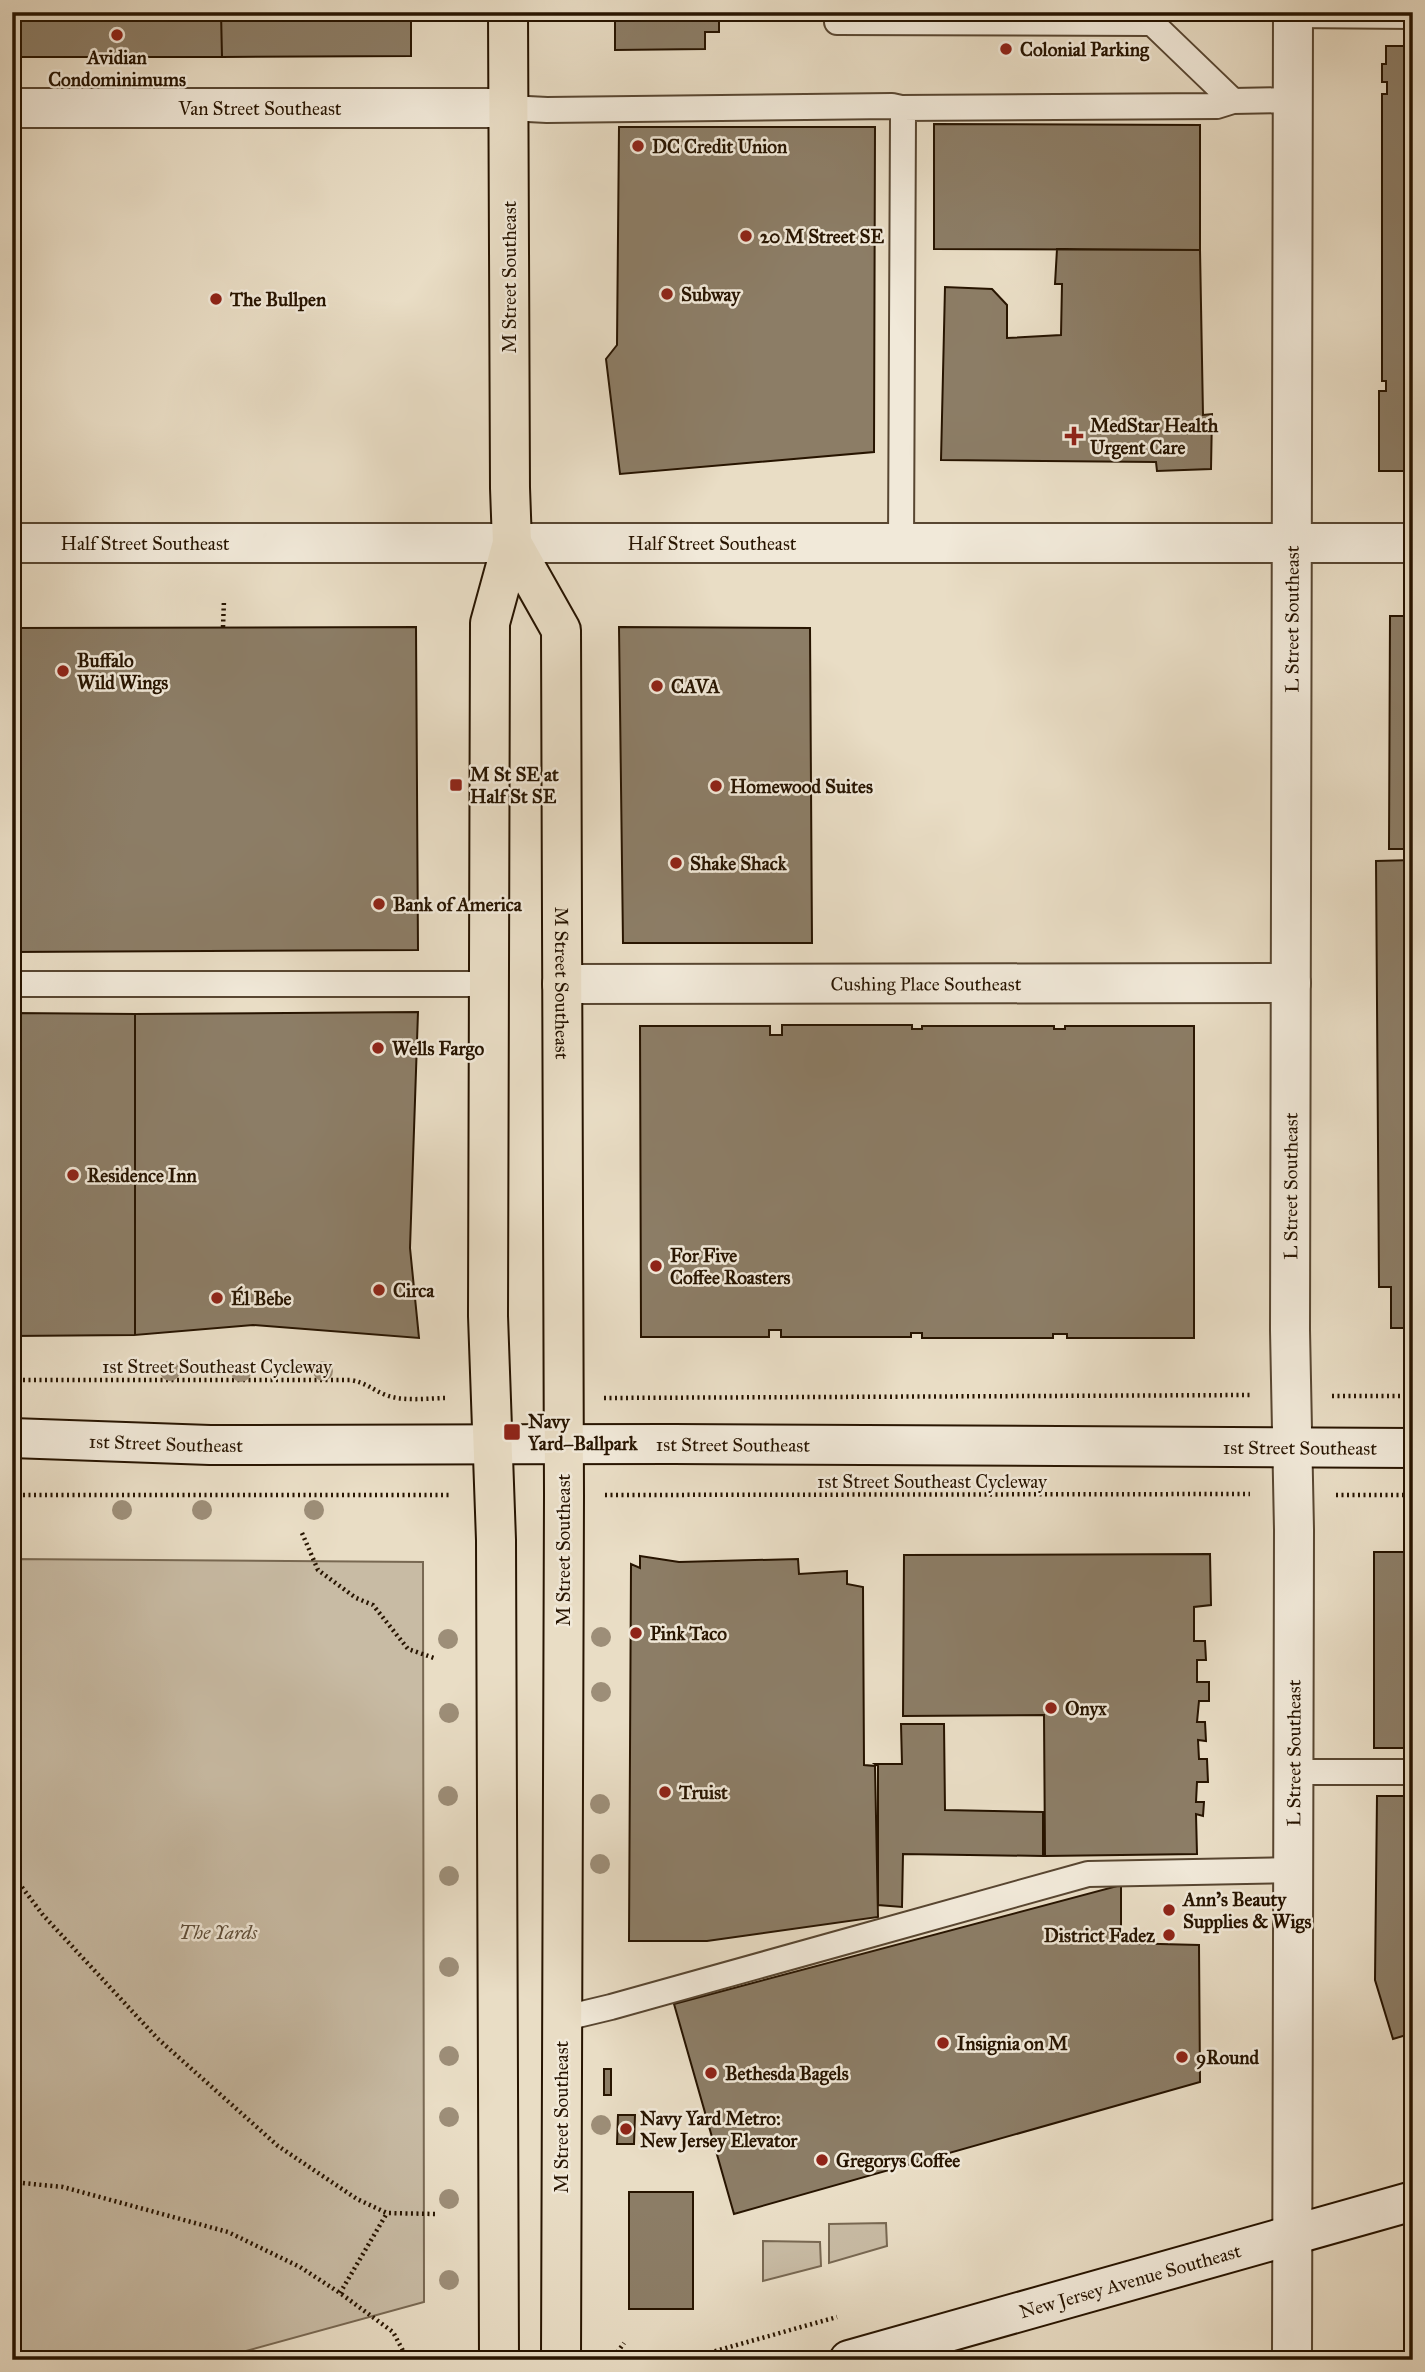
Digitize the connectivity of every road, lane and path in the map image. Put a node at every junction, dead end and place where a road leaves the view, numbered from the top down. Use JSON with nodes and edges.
{"nodes":[{"id":1,"x":508,"y":12,"type":"edge"},
{"id":2,"x":837,"y":12,"type":"edge"},
{"id":3,"x":1293,"y":14,"type":"edge"},
{"id":4,"x":1413,"y":16,"type":"edge"},
{"id":5,"x":1153,"y":18,"type":"edge"},
{"id":6,"x":1294,"y":100,"type":"junction"},
{"id":7,"x":1233,"y":101,"type":"junction"},
{"id":8,"x":12,"y":108,"type":"edge"},
{"id":9,"x":508,"y":108,"type":"junction"},
{"id":10,"x":901,"y":108,"type":"junction"},
{"id":11,"x":12,"y":542,"type":"edge"},
{"id":12,"x":512,"y":542,"type":"junction"},
{"id":13,"x":901,"y":543,"type":"junction"},
{"id":14,"x":1292,"y":543,"type":"junction"},
{"id":15,"x":1413,"y":543,"type":"edge"},
{"id":16,"x":224,"y":600,"type":"dead end"},
{"id":17,"x":223,"y":627,"type":"dead end"},
{"id":18,"x":1291,"y":983,"type":"junction"},
{"id":19,"x":12,"y":984,"type":"edge"},
{"id":20,"x":489,"y":984,"type":"junction"},
{"id":21,"x":562,"y":984,"type":"junction"},
{"id":22,"x":12,"y":1380,"type":"edge"},
{"id":23,"x":1225,"y":1395,"type":"dead end"},
{"id":24,"x":1365,"y":1396,"type":"dead end"},
{"id":25,"x":1413,"y":1396,"type":"edge"},
{"id":26,"x":417,"y":1398,"type":"dead end"},
{"id":27,"x":636,"y":1398,"type":"dead end"},
{"id":28,"x":12,"y":1438,"type":"edge"},
{"id":29,"x":494,"y":1445,"type":"junction"},
{"id":30,"x":563,"y":1445,"type":"junction"},
{"id":31,"x":1292,"y":1447,"type":"junction"},
{"id":32,"x":1413,"y":1448,"type":"edge"},
{"id":33,"x":1228,"y":1494,"type":"dead end"},
{"id":34,"x":12,"y":1495,"type":"edge"},
{"id":35,"x":415,"y":1495,"type":"dead end"},
{"id":36,"x":636,"y":1495,"type":"dead end"},
{"id":37,"x":1364,"y":1495,"type":"dead end"},
{"id":38,"x":1413,"y":1495,"type":"edge"},
{"id":39,"x":302,"y":1534,"type":"dead end"},
{"id":40,"x":434,"y":1658,"type":"dead end"},
{"id":41,"x":1294,"y":1772,"type":"junction"},
{"id":42,"x":1413,"y":1772,"type":"edge"},
{"id":43,"x":1293,"y":1870,"type":"junction"},
{"id":44,"x":12,"y":1874,"type":"edge"},
{"id":45,"x":561,"y":2018,"type":"junction"},
{"id":46,"x":12,"y":2182,"type":"edge"},
{"id":47,"x":1413,"y":2201,"type":"edge"},
{"id":48,"x":387,"y":2213,"type":"junction"},
{"id":49,"x":435,"y":2214,"type":"dead end"},
{"id":50,"x":1292,"y":2235,"type":"junction"},
{"id":51,"x":340,"y":2293,"type":"junction"},
{"id":52,"x":624,"y":2343,"type":"dead end"},
{"id":53,"x":614,"y":2357,"type":"dead end"},
{"id":54,"x":408,"y":2360,"type":"edge"},
{"id":55,"x":499,"y":2360,"type":"edge"},
{"id":56,"x":561,"y":2360,"type":"edge"},
{"id":57,"x":849,"y":2360,"type":"edge"},
{"id":58,"x":1292,"y":2360,"type":"edge"}],
"edges":[{"from":1,"to":9,"type":"main road","name":"M Street Southeast"},
{"from":2,"to":5,"type":"lane"},
{"from":3,"to":4,"type":"lane"},
{"from":3,"to":6,"type":"street","name":"L Street Southeast"},
{"from":5,"to":7,"type":"lane"},
{"from":6,"to":7,"type":"lane"},
{"from":6,"to":14,"type":"street","name":"L Street Southeast"},
{"from":7,"to":10,"type":"lane"},
{"from":8,"to":9,"type":"street","name":"Van Street Southeast"},
{"from":9,"to":10,"type":"lane"},
{"from":9,"to":12,"type":"main road","name":"M Street Southeast"},
{"from":10,"to":13,"type":"lane"},
{"from":11,"to":12,"type":"street","name":"Half Street Southeast"},
{"from":12,"to":13,"type":"street","name":"Half Street Southeast"},
{"from":12,"to":20,"type":"main road","name":"M Street Southeast"},
{"from":12,"to":21,"type":"main road","name":"M Street Southeast"},
{"from":13,"to":14,"type":"street","name":"Half Street Southeast"},
{"from":14,"to":15,"type":"street","name":"Half Street Southeast"},
{"from":14,"to":18,"type":"street","name":"L Street Southeast"},
{"from":16,"to":17,"type":"path"},
{"from":18,"to":21,"type":"street","name":"Cushing Place Southeast"},
{"from":18,"to":31,"type":"street","name":"L Street Southeast"},
{"from":19,"to":20,"type":"lane"},
{"from":20,"to":29,"type":"main road","name":"M Street Southeast"},
{"from":21,"to":30,"type":"main road","name":"M Street Southeast"},
{"from":22,"to":26,"type":"path","name":"1st Street Southeast Cycleway"},
{"from":23,"to":27,"type":"path"},
{"from":24,"to":25,"type":"path"},
{"from":28,"to":29,"type":"street","name":"1st Street Southeast"},
{"from":29,"to":30,"type":"street","name":"1st Street Southeast"},
{"from":29,"to":55,"type":"main road","name":"M Street Southeast"},
{"from":30,"to":31,"type":"street","name":"1st Street Southeast"},
{"from":30,"to":45,"type":"main road","name":"M Street Southeast"},
{"from":31,"to":32,"type":"street","name":"1st Street Southeast"},
{"from":31,"to":41,"type":"street","name":"L Street Southeast"},
{"from":33,"to":36,"type":"path","name":"1st Street Southeast Cycleway"},
{"from":34,"to":35,"type":"path"},
{"from":37,"to":38,"type":"path"},
{"from":39,"to":40,"type":"path"},
{"from":41,"to":42,"type":"lane"},
{"from":41,"to":43,"type":"street","name":"L Street Southeast"},
{"from":43,"to":45,"type":"lane"},
{"from":43,"to":50,"type":"street","name":"L Street Southeast"},
{"from":44,"to":48,"type":"path"},
{"from":45,"to":56,"type":"main road","name":"M Street Southeast"},
{"from":46,"to":51,"type":"path"},
{"from":47,"to":50,"type":"street","name":"New Jersey Avenue Southeast"},
{"from":48,"to":49,"type":"path"},
{"from":48,"to":51,"type":"path"},
{"from":50,"to":57,"type":"street","name":"New Jersey Avenue Southeast"},
{"from":50,"to":58,"type":"street","name":"L Street Southeast"},
{"from":51,"to":54,"type":"path"},
{"from":52,"to":53,"type":"path"}]}
